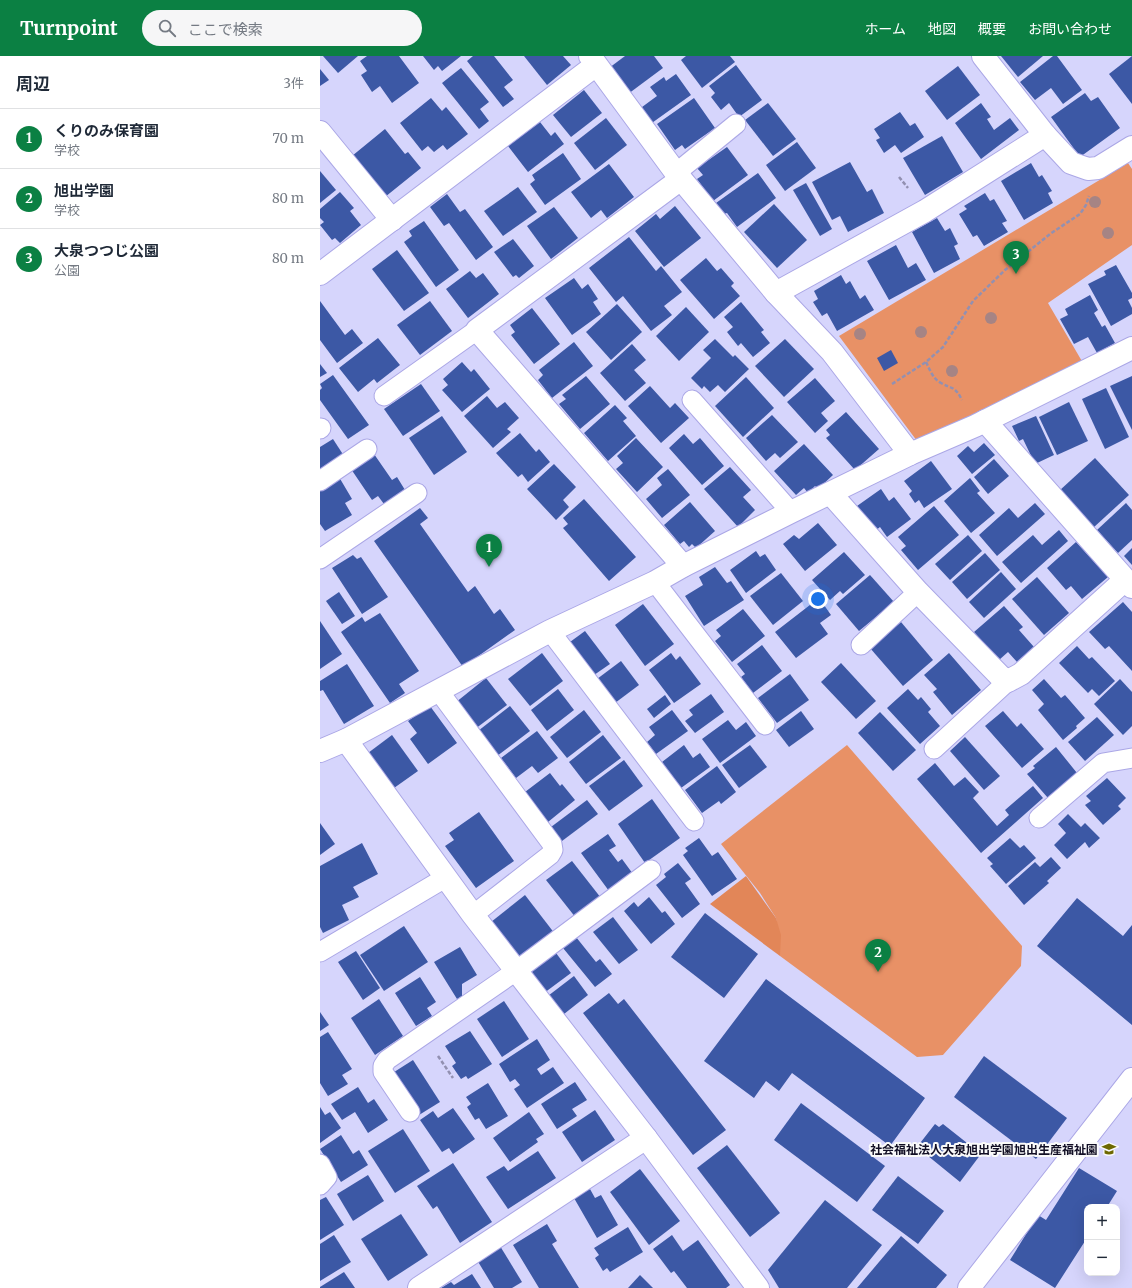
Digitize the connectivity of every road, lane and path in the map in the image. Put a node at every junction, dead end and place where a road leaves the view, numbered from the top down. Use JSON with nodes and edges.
{"nodes":[{"id":1,"x":984,"y":56,"type":"edge"},
{"id":2,"x":598,"y":59,"type":"edge"},
{"id":3,"x":736,"y":124,"type":"dead end"},
{"id":4,"x":320,"y":132,"type":"edge"},
{"id":5,"x":1045,"y":135,"type":"junction"},
{"id":6,"x":1132,"y":147,"type":"edge"},
{"id":7,"x":1088,"y":169,"type":"junction"},
{"id":8,"x":678,"y":176,"type":"junction"},
{"id":9,"x":392,"y":220,"type":"junction"},
{"id":10,"x":320,"y":274,"type":"edge"},
{"id":11,"x":776,"y":293,"type":"junction"},
{"id":12,"x":477,"y":330,"type":"junction"},
{"id":13,"x":1132,"y":348,"type":"edge"},
{"id":14,"x":926,"y":362,"type":"junction"},
{"id":15,"x":384,"y":396,"type":"dead end"},
{"id":16,"x":692,"y":400,"type":"dead end"},
{"id":17,"x":868,"y":400,"type":"junction"},
{"id":18,"x":980,"y":423,"type":"junction"},
{"id":19,"x":367,"y":449,"type":"dead end"},
{"id":20,"x":910,"y":454,"type":"junction"},
{"id":21,"x":320,"y":481,"type":"edge"},
{"id":22,"x":418,"y":492,"type":"dead end"},
{"id":23,"x":831,"y":494,"type":"junction"},
{"id":24,"x":791,"y":512,"type":"junction"},
{"id":25,"x":320,"y":559,"type":"edge"},
{"id":26,"x":683,"y":566,"type":"junction"},
{"id":27,"x":655,"y":582,"type":"junction"},
{"id":28,"x":1128,"y":584,"type":"edge"},
{"id":29,"x":918,"y":592,"type":"junction"},
{"id":30,"x":550,"y":631,"type":"junction"},
{"id":31,"x":861,"y":645,"type":"dead end"},
{"id":32,"x":1008,"y":681,"type":"junction"},
{"id":33,"x":438,"y":690,"type":"junction"},
{"id":34,"x":765,"y":725,"type":"dead end"},
{"id":35,"x":346,"y":740,"type":"junction"},
{"id":36,"x":934,"y":749,"type":"dead end"},
{"id":37,"x":320,"y":752,"type":"edge"},
{"id":38,"x":1132,"y":758,"type":"edge"},
{"id":39,"x":1039,"y":818,"type":"dead end"},
{"id":40,"x":694,"y":821,"type":"dead end"},
{"id":41,"x":651,"y":870,"type":"dead end"},
{"id":42,"x":445,"y":878,"type":"junction"},
{"id":43,"x":473,"y":915,"type":"junction"},
{"id":44,"x":321,"y":950,"type":"edge"},
{"id":45,"x":516,"y":971,"type":"junction"},
{"id":46,"x":1132,"y":1079,"type":"edge"},
{"id":47,"x":410,"y":1112,"type":"dead end"},
{"id":48,"x":646,"y":1138,"type":"junction"},
{"id":49,"x":320,"y":1164,"type":"edge"},
{"id":50,"x":320,"y":1185,"type":"edge"},
{"id":51,"x":754,"y":1286,"type":"edge"},
{"id":52,"x":419,"y":1288,"type":"edge"},
{"id":53,"x":969,"y":1288,"type":"edge"}],
"edges":[{"from":1,"to":5,"type":"street"},
{"from":2,"to":8,"type":"street"},
{"from":2,"to":9,"type":"street"},
{"from":3,"to":8,"type":"lane"},
{"from":4,"to":9,"type":"street"},
{"from":5,"to":7,"type":"street"},
{"from":5,"to":11,"type":"street"},
{"from":6,"to":7,"type":"street"},
{"from":7,"to":14,"type":"path"},
{"from":8,"to":11,"type":"street"},
{"from":8,"to":12,"type":"street"},
{"from":9,"to":10,"type":"street"},
{"from":11,"to":17,"type":"street"},
{"from":12,"to":15,"type":"lane"},
{"from":12,"to":26,"type":"street"},
{"from":13,"to":18,"type":"street"},
{"from":14,"to":17,"type":"path"},
{"from":14,"to":18,"type":"path"},
{"from":16,"to":24,"type":"lane"},
{"from":17,"to":20,"type":"street"},
{"from":18,"to":20,"type":"street"},
{"from":18,"to":28,"type":"street"},
{"from":19,"to":21,"type":"lane"},
{"from":20,"to":23,"type":"street"},
{"from":22,"to":25,"type":"lane"},
{"from":23,"to":24,"type":"street"},
{"from":23,"to":29,"type":"street"},
{"from":24,"to":26,"type":"street"},
{"from":26,"to":27,"type":"street"},
{"from":27,"to":30,"type":"street"},
{"from":27,"to":34,"type":"lane"},
{"from":28,"to":32,"type":"street"},
{"from":29,"to":31,"type":"lane"},
{"from":29,"to":32,"type":"street"},
{"from":30,"to":33,"type":"street"},
{"from":30,"to":40,"type":"lane"},
{"from":32,"to":36,"type":"lane"},
{"from":33,"to":35,"type":"street"},
{"from":33,"to":43,"type":"lane"},
{"from":35,"to":37,"type":"street"},
{"from":35,"to":42,"type":"street"},
{"from":38,"to":39,"type":"lane"},
{"from":41,"to":45,"type":"lane"},
{"from":42,"to":43,"type":"street"},
{"from":42,"to":44,"type":"lane"},
{"from":43,"to":45,"type":"street"},
{"from":45,"to":47,"type":"lane"},
{"from":45,"to":48,"type":"street"},
{"from":46,"to":53,"type":"street"},
{"from":48,"to":51,"type":"street"},
{"from":48,"to":52,"type":"street"},
{"from":49,"to":50,"type":"lane"}]}
